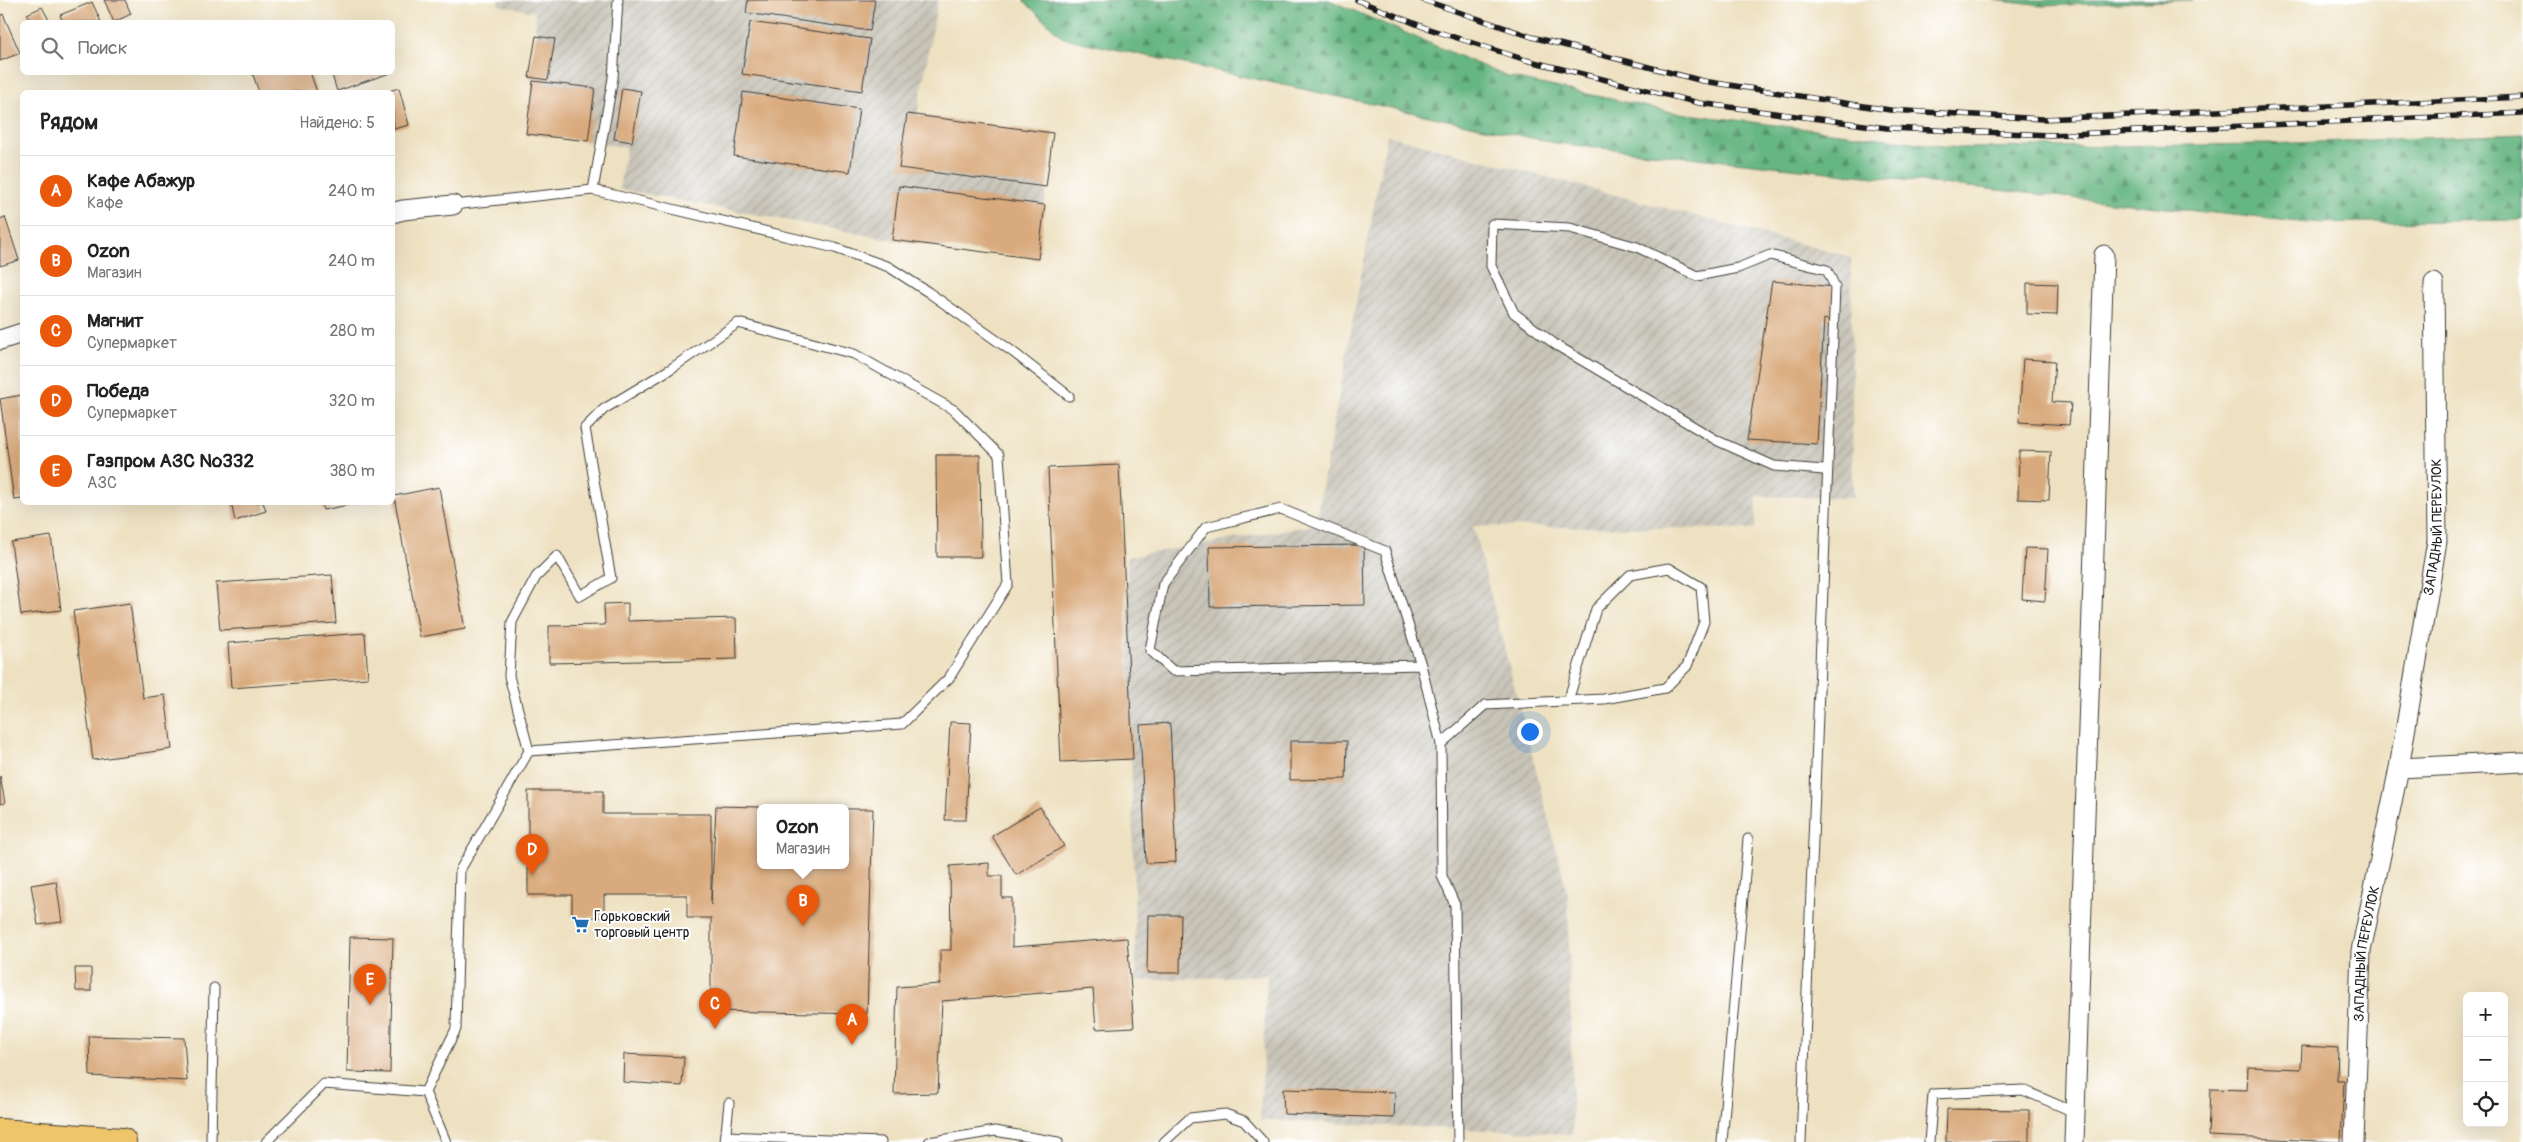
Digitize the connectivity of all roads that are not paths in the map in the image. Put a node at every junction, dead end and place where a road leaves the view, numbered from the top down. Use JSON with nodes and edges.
{"nodes":[{"id":1,"x":618,"y":0,"type":"edge"},
{"id":2,"x":593,"y":190,"type":"junction"},
{"id":3,"x":453,"y":205,"type":"joint"},
{"id":4,"x":395,"y":213,"type":"edge"},
{"id":5,"x":2104,"y":255,"type":"dead end"},
{"id":6,"x":2434,"y":283,"type":"dead end"},
{"id":7,"x":20,"y":334,"type":"edge"},
{"id":8,"x":0,"y":340,"type":"edge"},
{"id":9,"x":1069,"y":396,"type":"dead end"},
{"id":10,"x":1828,"y":467,"type":"junction"},
{"id":11,"x":1421,"y":665,"type":"junction"},
{"id":12,"x":1568,"y":701,"type":"junction"},
{"id":13,"x":1441,"y":744,"type":"junction"},
{"id":14,"x":529,"y":751,"type":"junction"},
{"id":15,"x":2523,"y":762,"type":"edge"},
{"id":16,"x":2399,"y":768,"type":"junction"},
{"id":17,"x":1748,"y":839,"type":"dead end"},
{"id":18,"x":214,"y":988,"type":"dead end"},
{"id":19,"x":425,"y":1092,"type":"junction"},
{"id":20,"x":730,"y":1103,"type":"dead end"},
{"id":21,"x":2074,"y":1112,"type":"junction"},
{"id":22,"x":0,"y":1133,"type":"edge"},
{"id":23,"x":725,"y":1139,"type":"edge"},
{"id":24,"x":122,"y":1142,"type":"edge"},
{"id":25,"x":211,"y":1142,"type":"edge"},
{"id":26,"x":266,"y":1142,"type":"edge"},
{"id":27,"x":446,"y":1142,"type":"edge"},
{"id":28,"x":882,"y":1142,"type":"edge"},
{"id":29,"x":929,"y":1142,"type":"edge"},
{"id":30,"x":1058,"y":1142,"type":"edge"},
{"id":31,"x":1164,"y":1142,"type":"edge"},
{"id":32,"x":1263,"y":1142,"type":"edge"},
{"id":33,"x":1458,"y":1142,"type":"edge"},
{"id":34,"x":1722,"y":1142,"type":"edge"},
{"id":35,"x":1801,"y":1142,"type":"edge"},
{"id":36,"x":1929,"y":1142,"type":"edge"},
{"id":37,"x":2074,"y":1142,"type":"edge"},
{"id":38,"x":2354,"y":1142,"type":"edge"}],
"edges":[{"from":1,"to":2,"type":"lane"},
{"from":2,"to":3,"type":"lane"},
{"from":2,"to":9,"type":"lane"},
{"from":3,"to":4,"type":"street"},
{"from":5,"to":21,"type":"street"},
{"from":6,"to":16,"type":"street","name":"ЗАПАДНЫЙ ПЕРЕУЛОК"},
{"from":7,"to":8,"type":"street"},
{"from":10,"to":10,"type":"lane"},
{"from":10,"to":35,"type":"lane"},
{"from":11,"to":11,"type":"lane"},
{"from":11,"to":13,"type":"lane"},
{"from":12,"to":12,"type":"lane"},
{"from":12,"to":13,"type":"lane"},
{"from":13,"to":33,"type":"lane"},
{"from":14,"to":14,"type":"lane"},
{"from":14,"to":19,"type":"lane"},
{"from":15,"to":16,"type":"street"},
{"from":16,"to":38,"type":"street","name":"ЗАПАДНЫЙ ПЕРЕУЛОК"},
{"from":17,"to":34,"type":"lane"},
{"from":18,"to":25,"type":"lane"},
{"from":19,"to":26,"type":"lane"},
{"from":19,"to":27,"type":"lane"},
{"from":20,"to":23,"type":"lane"},
{"from":21,"to":36,"type":"lane"},
{"from":21,"to":37,"type":"street"},
{"from":22,"to":24,"type":"main road"},
{"from":23,"to":28,"type":"lane"},
{"from":29,"to":30,"type":"lane"},
{"from":31,"to":32,"type":"lane"}]}
